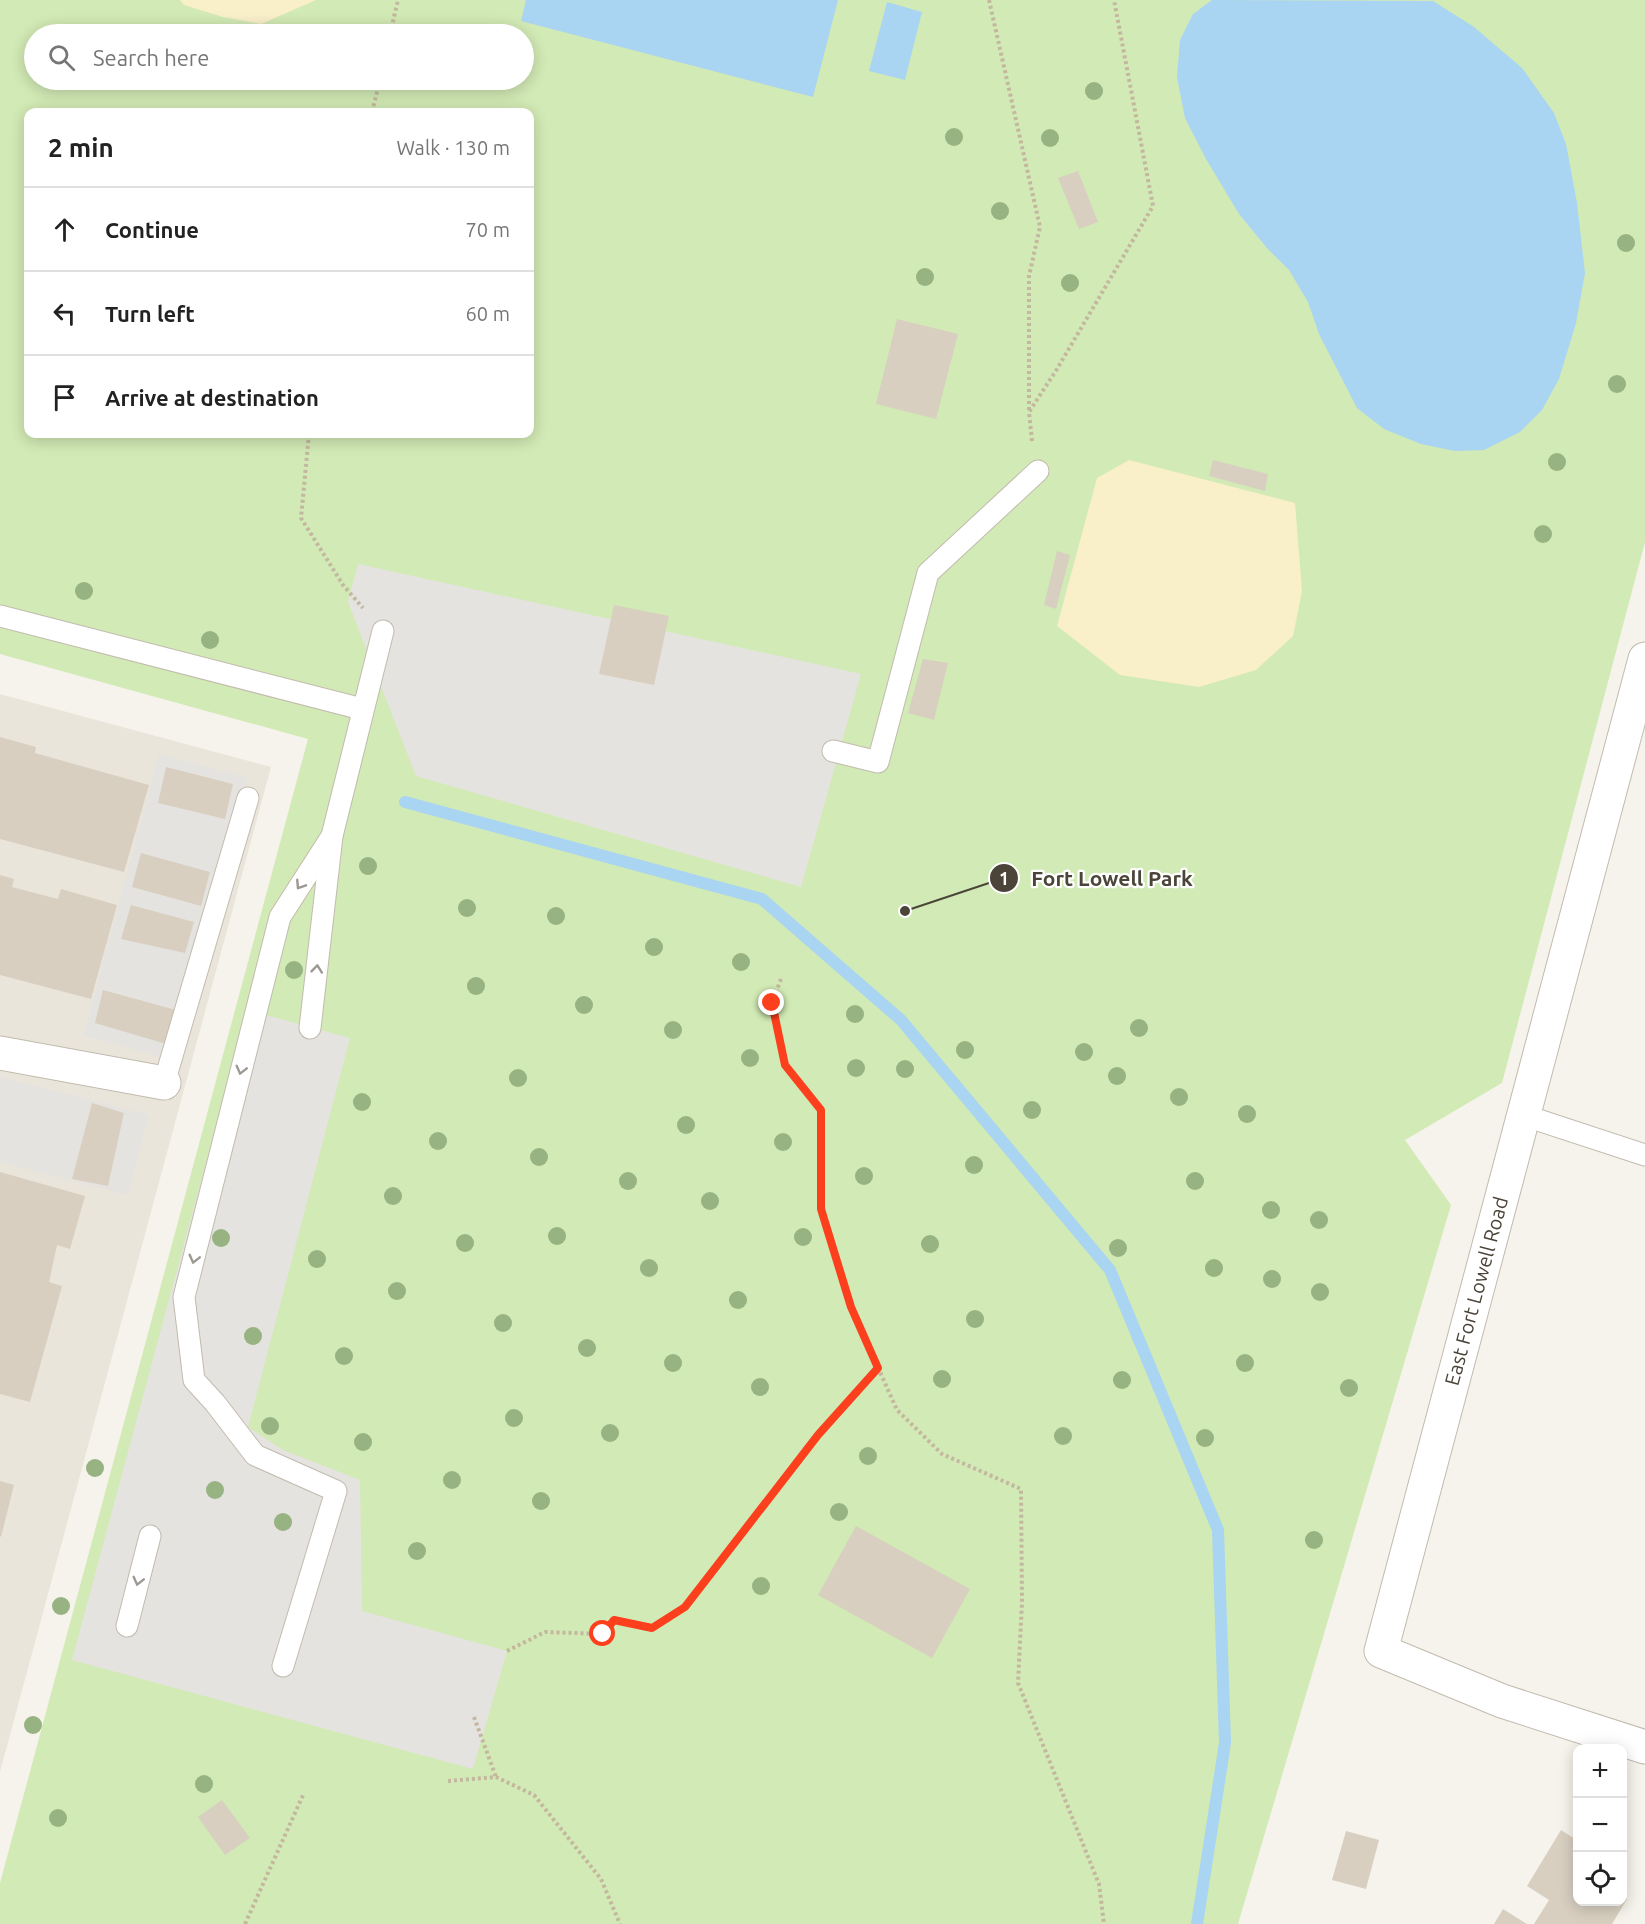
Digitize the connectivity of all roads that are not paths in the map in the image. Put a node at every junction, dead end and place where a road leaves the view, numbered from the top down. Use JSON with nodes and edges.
{"nodes":[{"id":1,"x":1038,"y":471,"type":"road end"},
{"id":2,"x":0,"y":616,"type":"edge"},
{"id":3,"x":383,"y":631,"type":"road end"},
{"id":4,"x":1645,"y":659,"type":"edge"},
{"id":5,"x":362,"y":710,"type":"junction"},
{"id":6,"x":833,"y":750,"type":"dead end"},
{"id":7,"x":248,"y":798,"type":"dead end"},
{"id":8,"x":332,"y":836,"type":"junction"},
{"id":9,"x":310,"y":1028,"type":"dead end"},
{"id":10,"x":0,"y":1053,"type":"edge"},
{"id":11,"x":164,"y":1083,"type":"joint"},
{"id":12,"x":1523,"y":1115,"type":"junction"},
{"id":13,"x":1645,"y":1155,"type":"edge"},
{"id":14,"x":150,"y":1536,"type":"dead end"},
{"id":15,"x":127,"y":1626,"type":"dead end"},
{"id":16,"x":283,"y":1666,"type":"dead end"},
{"id":17,"x":1645,"y":1747,"type":"edge"}],
"edges":[{"from":1,"to":6,"type":"lane"},
{"from":2,"to":5,"type":"lane"},
{"from":3,"to":5,"type":"lane"},
{"from":4,"to":12,"type":"street","name":"East Fort Lowell Road"},
{"from":5,"to":8,"type":"lane"},
{"from":7,"to":11,"type":"lane"},
{"from":9,"to":8,"type":"lane","one_way":true},
{"from":8,"to":16,"type":"lane","one_way":true},
{"from":10,"to":11,"type":"street"},
{"from":12,"to":13,"type":"lane"},
{"from":12,"to":17,"type":"street","name":"East Fort Lowell Road"},
{"from":14,"to":15,"type":"lane","one_way":true}]}
